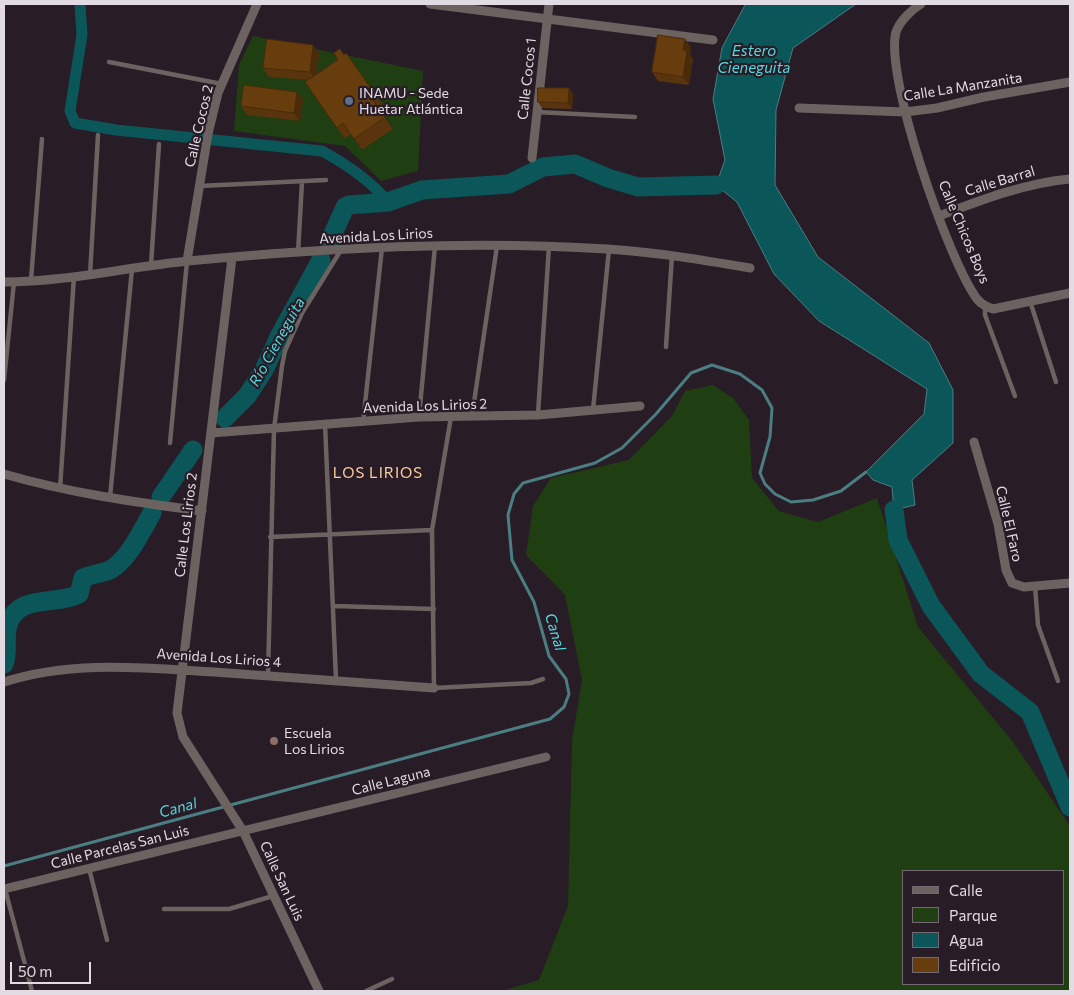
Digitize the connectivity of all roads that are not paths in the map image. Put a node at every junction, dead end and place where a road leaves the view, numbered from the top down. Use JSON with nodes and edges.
{"nodes":[{"id":1,"x":257,"y":4,"type":"edge"},
{"id":2,"x":430,"y":4,"type":"edge"},
{"id":3,"x":549,"y":4,"type":"edge"},
{"id":4,"x":921,"y":4,"type":"edge"},
{"id":5,"x":547,"y":19,"type":"junction"},
{"id":6,"x":713,"y":40,"type":"dead end"},
{"id":7,"x":109,"y":62,"type":"dead end"},
{"id":8,"x":1070,"y":82,"type":"edge"},
{"id":9,"x":222,"y":84,"type":"junction"},
{"id":10,"x":799,"y":108,"type":"dead end"},
{"id":11,"x":537,"y":112,"type":"junction"},
{"id":12,"x":904,"y":112,"type":"junction"},
{"id":13,"x":635,"y":117,"type":"dead end"},
{"id":14,"x":98,"y":135,"type":"dead end"},
{"id":15,"x":42,"y":139,"type":"dead end"},
{"id":16,"x":159,"y":144,"type":"dead end"},
{"id":17,"x":532,"y":158,"type":"dead end"},
{"id":18,"x":1070,"y":179,"type":"edge"},
{"id":19,"x":326,"y":180,"type":"dead end"},
{"id":20,"x":302,"y":182,"type":"junction"},
{"id":21,"x":199,"y":186,"type":"junction"},
{"id":22,"x":939,"y":216,"type":"junction"},
{"id":23,"x":435,"y":246,"type":"junction"},
{"id":24,"x":497,"y":246,"type":"junction"},
{"id":25,"x":549,"y":246,"type":"junction"},
{"id":26,"x":382,"y":248,"type":"junction"},
{"id":27,"x":609,"y":249,"type":"junction"},
{"id":28,"x":341,"y":250,"type":"junction"},
{"id":29,"x":298,"y":254,"type":"junction"},
{"id":30,"x":672,"y":255,"type":"junction"},
{"id":31,"x":232,"y":258,"type":"junction"},
{"id":32,"x":187,"y":261,"type":"junction"},
{"id":33,"x":150,"y":267,"type":"junction"},
{"id":34,"x":750,"y":268,"type":"dead end"},
{"id":35,"x":132,"y":269,"type":"junction"},
{"id":36,"x":90,"y":274,"type":"junction"},
{"id":37,"x":74,"y":276,"type":"junction"},
{"id":38,"x":31,"y":280,"type":"junction"},
{"id":39,"x":4,"y":282,"type":"edge"},
{"id":40,"x":14,"y":282,"type":"junction"},
{"id":41,"x":1070,"y":293,"type":"edge"},
{"id":42,"x":1030,"y":301,"type":"junction"},
{"id":43,"x":985,"y":307,"type":"junction"},
{"id":44,"x":666,"y":347,"type":"dead end"},
{"id":45,"x":4,"y":380,"type":"edge"},
{"id":46,"x":1056,"y":382,"type":"dead end"},
{"id":47,"x":1016,"y":396,"type":"dead end"},
{"id":48,"x":640,"y":406,"type":"dead end"},
{"id":49,"x":593,"y":410,"type":"junction"},
{"id":50,"x":538,"y":415,"type":"junction"},
{"id":51,"x":419,"y":417,"type":"junction"},
{"id":52,"x":451,"y":417,"type":"junction"},
{"id":53,"x":472,"y":418,"type":"junction"},
{"id":54,"x":363,"y":422,"type":"junction"},
{"id":55,"x":325,"y":424,"type":"junction"},
{"id":56,"x":274,"y":428,"type":"junction"},
{"id":57,"x":211,"y":433,"type":"junction"},
{"id":58,"x":974,"y":442,"type":"dead end"},
{"id":59,"x":170,"y":443,"type":"dead end"},
{"id":60,"x":4,"y":474,"type":"edge"},
{"id":61,"x":60,"y":489,"type":"junction"},
{"id":62,"x":110,"y":499,"type":"junction"},
{"id":63,"x":202,"y":511,"type":"junction"},
{"id":64,"x":432,"y":530,"type":"junction"},
{"id":65,"x":330,"y":534,"type":"junction"},
{"id":66,"x":270,"y":537,"type":"junction"},
{"id":67,"x":1070,"y":583,"type":"edge"},
{"id":68,"x":1035,"y":586,"type":"junction"},
{"id":69,"x":334,"y":606,"type":"junction"},
{"id":70,"x":434,"y":609,"type":"junction"},
{"id":71,"x":182,"y":670,"type":"junction"},
{"id":72,"x":268,"y":676,"type":"junction"},
{"id":73,"x":543,"y":680,"type":"dead end"},
{"id":74,"x":1058,"y":680,"type":"dead end"},
{"id":75,"x":336,"y":681,"type":"junction"},
{"id":76,"x":4,"y":682,"type":"edge"},
{"id":77,"x":434,"y":688,"type":"junction"},
{"id":78,"x":546,"y":757,"type":"dead end"},
{"id":79,"x":212,"y":786,"type":"joint"},
{"id":80,"x":243,"y":831,"type":"junction"},
{"id":81,"x":89,"y":868,"type":"junction"},
{"id":82,"x":4,"y":889,"type":"edge"},
{"id":83,"x":274,"y":896,"type":"junction"},
{"id":84,"x":164,"y":909,"type":"dead end"},
{"id":85,"x":107,"y":940,"type":"dead end"},
{"id":86,"x":392,"y":979,"type":"dead end"},
{"id":87,"x":32,"y":991,"type":"edge"},
{"id":88,"x":319,"y":991,"type":"edge"},
{"id":89,"x":366,"y":991,"type":"edge"}],
"edges":[{"from":1,"to":9,"type":"street","name":"Calle Cocos 2"},
{"from":2,"to":5,"type":"street"},
{"from":3,"to":5,"type":"street","name":"Calle Cocos 1"},
{"from":4,"to":12,"type":"street","name":"Calle Chicos Boys"},
{"from":5,"to":6,"type":"street"},
{"from":5,"to":11,"type":"street","name":"Calle Cocos 1"},
{"from":7,"to":9,"type":"lane"},
{"from":8,"to":12,"type":"street","name":"Calle La Manzanita"},
{"from":9,"to":21,"type":"street","name":"Calle Cocos 2"},
{"from":10,"to":12,"type":"street","name":"Calle La Manzanita"},
{"from":11,"to":13,"type":"lane"},
{"from":11,"to":17,"type":"street","name":"Calle Cocos 1"},
{"from":12,"to":22,"type":"street","name":"Calle Chicos Boys"},
{"from":14,"to":36,"type":"lane"},
{"from":15,"to":38,"type":"lane"},
{"from":16,"to":33,"type":"lane"},
{"from":18,"to":22,"type":"street","name":"Calle Barral"},
{"from":19,"to":20,"type":"lane"},
{"from":20,"to":21,"type":"lane"},
{"from":20,"to":29,"type":"lane"},
{"from":21,"to":32,"type":"street","name":"Calle Cocos 2"},
{"from":22,"to":43,"type":"street","name":"Calle Chicos Boys"},
{"from":23,"to":24,"type":"street","name":"Avenida Los Lirios"},
{"from":23,"to":26,"type":"street","name":"Avenida Los Lirios"},
{"from":23,"to":51,"type":"lane"},
{"from":24,"to":25,"type":"street","name":"Avenida Los Lirios"},
{"from":24,"to":53,"type":"lane"},
{"from":25,"to":27,"type":"street","name":"Avenida Los Lirios"},
{"from":25,"to":50,"type":"lane"},
{"from":26,"to":28,"type":"street","name":"Avenida Los Lirios"},
{"from":26,"to":54,"type":"lane"},
{"from":27,"to":30,"type":"street","name":"Avenida Los Lirios"},
{"from":27,"to":49,"type":"lane"},
{"from":28,"to":29,"type":"street","name":"Avenida Los Lirios"},
{"from":28,"to":56,"type":"lane"},
{"from":29,"to":31,"type":"street","name":"Avenida Los Lirios"},
{"from":30,"to":34,"type":"street","name":"Avenida Los Lirios"},
{"from":30,"to":44,"type":"lane"},
{"from":31,"to":32,"type":"street","name":"Avenida Los Lirios"},
{"from":31,"to":57,"type":"street","name":"Calle Los Lirios 2"},
{"from":32,"to":33,"type":"street","name":"Avenida Los Lirios"},
{"from":32,"to":59,"type":"lane"},
{"from":33,"to":35,"type":"street","name":"Avenida Los Lirios"},
{"from":35,"to":36,"type":"street","name":"Avenida Los Lirios"},
{"from":35,"to":62,"type":"lane"},
{"from":36,"to":37,"type":"street","name":"Avenida Los Lirios"},
{"from":37,"to":38,"type":"street","name":"Avenida Los Lirios"},
{"from":37,"to":61,"type":"lane"},
{"from":38,"to":40,"type":"street","name":"Avenida Los Lirios"},
{"from":39,"to":40,"type":"street","name":"Avenida Los Lirios"},
{"from":40,"to":45,"type":"lane"},
{"from":41,"to":42,"type":"street"},
{"from":42,"to":43,"type":"street"},
{"from":42,"to":46,"type":"lane"},
{"from":43,"to":47,"type":"lane"},
{"from":48,"to":49,"type":"street","name":"Avenida Los Lirios 2"},
{"from":49,"to":50,"type":"street","name":"Avenida Los Lirios 2"},
{"from":50,"to":53,"type":"street","name":"Avenida Los Lirios 2"},
{"from":51,"to":52,"type":"street","name":"Avenida Los Lirios 2"},
{"from":51,"to":54,"type":"street","name":"Avenida Los Lirios 2"},
{"from":52,"to":53,"type":"street","name":"Avenida Los Lirios 2"},
{"from":52,"to":64,"type":"lane"},
{"from":54,"to":55,"type":"street","name":"Avenida Los Lirios 2"},
{"from":55,"to":56,"type":"street","name":"Avenida Los Lirios 2"},
{"from":55,"to":65,"type":"lane"},
{"from":56,"to":57,"type":"street","name":"Avenida Los Lirios 2"},
{"from":56,"to":66,"type":"lane"},
{"from":57,"to":63,"type":"street","name":"Calle Los Lirios 2"},
{"from":58,"to":68,"type":"street","name":"Calle El Faro"},
{"from":60,"to":61,"type":"street"},
{"from":61,"to":62,"type":"street"},
{"from":62,"to":63,"type":"street"},
{"from":63,"to":71,"type":"street","name":"Calle Los Lirios 2"},
{"from":64,"to":65,"type":"lane"},
{"from":64,"to":70,"type":"lane"},
{"from":65,"to":66,"type":"lane"},
{"from":65,"to":69,"type":"lane"},
{"from":66,"to":72,"type":"lane"},
{"from":67,"to":68,"type":"street","name":"Calle El Faro"},
{"from":68,"to":74,"type":"lane"},
{"from":69,"to":70,"type":"lane"},
{"from":69,"to":75,"type":"lane"},
{"from":70,"to":77,"type":"lane"},
{"from":71,"to":72,"type":"street","name":"Avenida Los Lirios 4"},
{"from":71,"to":76,"type":"street","name":"Avenida Los Lirios 4"},
{"from":71,"to":79,"type":"street","name":"Calle Los Lirios 2"},
{"from":72,"to":75,"type":"street","name":"Avenida Los Lirios 4"},
{"from":73,"to":77,"type":"lane"},
{"from":75,"to":77,"type":"street","name":"Avenida Los Lirios 4"},
{"from":78,"to":80,"type":"street","name":"Calle Laguna"},
{"from":79,"to":80,"type":"street","name":"Calle San Luis"},
{"from":80,"to":81,"type":"street","name":"Calle Parcelas San Luis"},
{"from":80,"to":83,"type":"street","name":"Calle San Luis"},
{"from":81,"to":82,"type":"street","name":"Calle Parcelas San Luis"},
{"from":81,"to":85,"type":"lane"},
{"from":82,"to":87,"type":"lane"},
{"from":83,"to":84,"type":"lane"},
{"from":83,"to":88,"type":"street","name":"Calle San Luis"},
{"from":86,"to":89,"type":"lane"}]}
